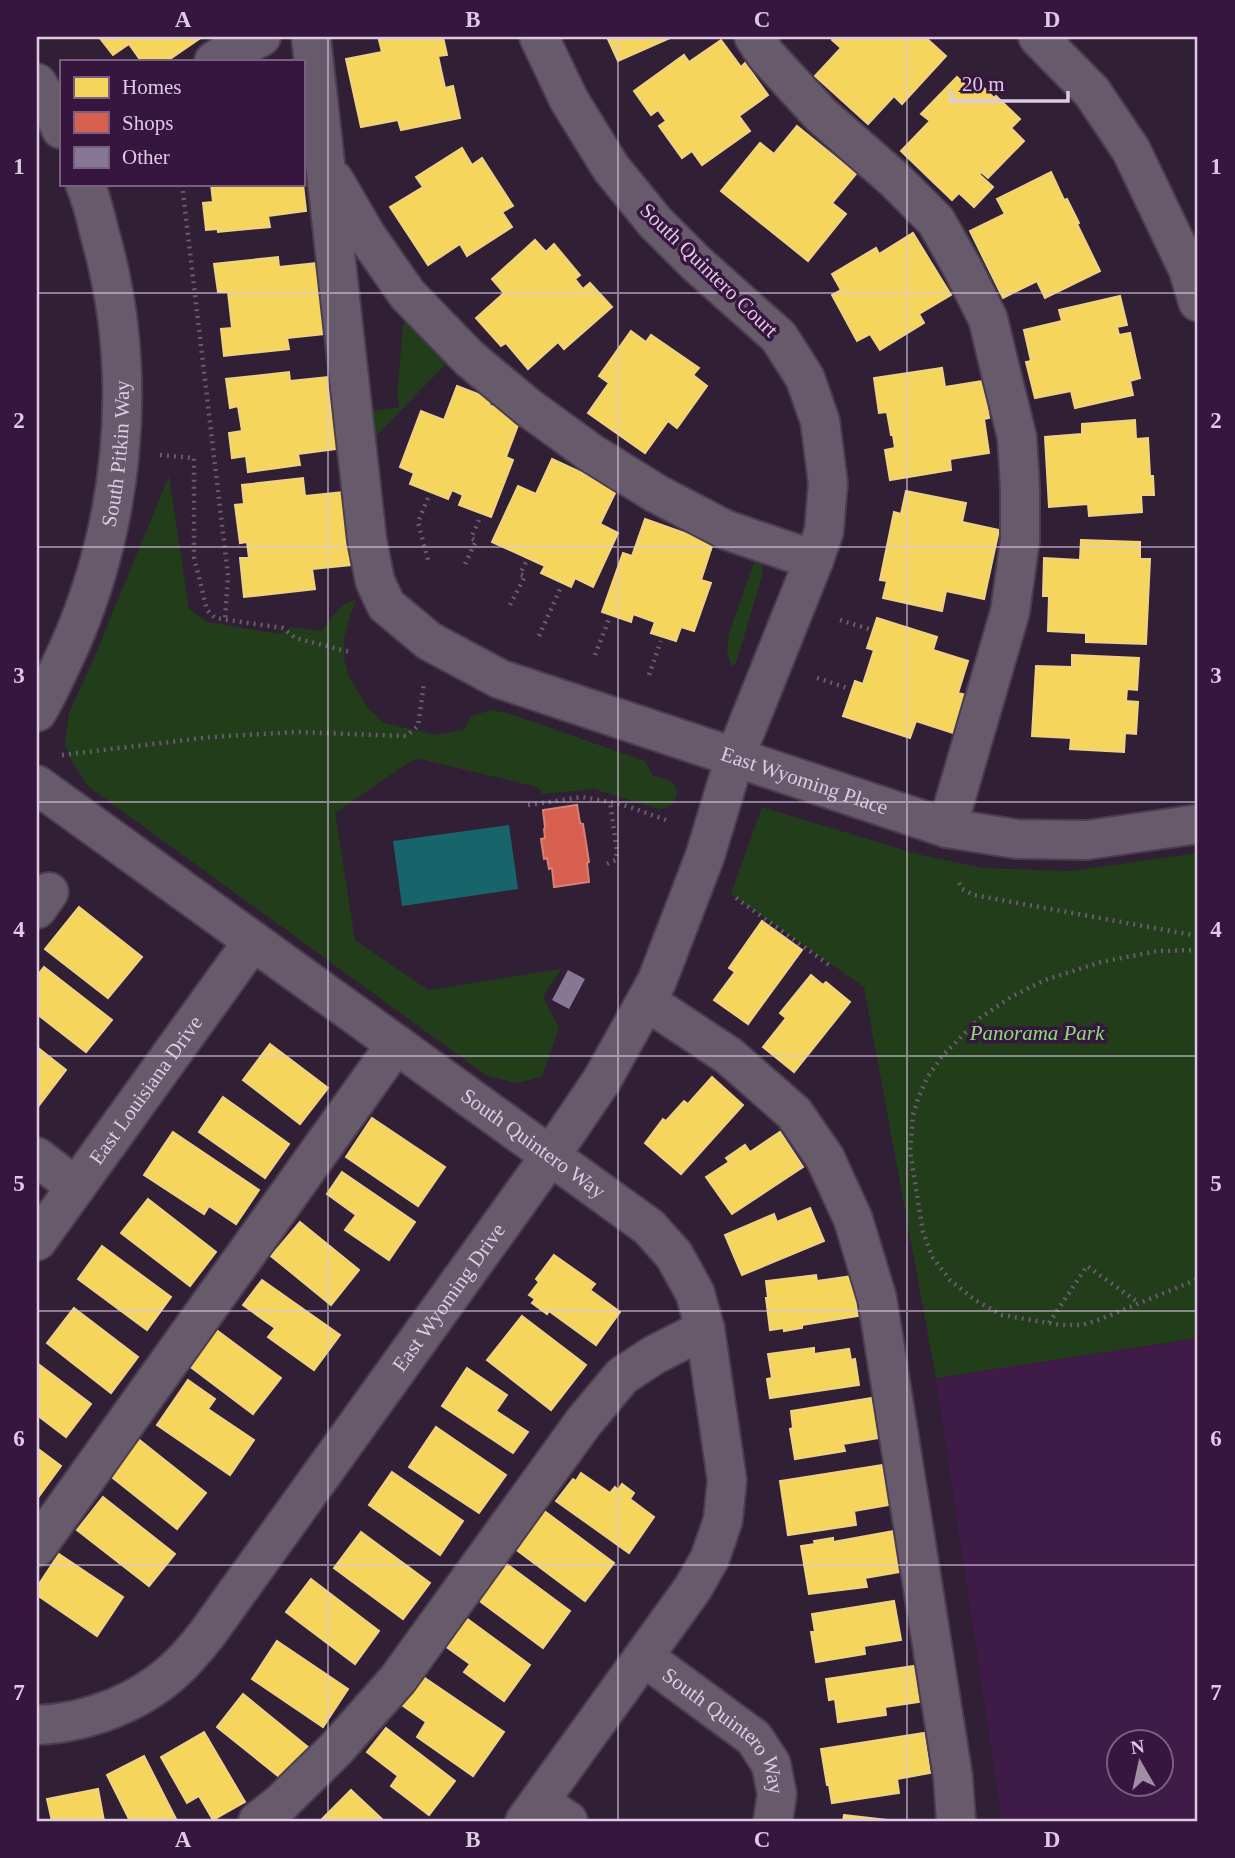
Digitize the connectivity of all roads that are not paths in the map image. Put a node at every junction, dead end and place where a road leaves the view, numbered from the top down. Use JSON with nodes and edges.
{"nodes":[{"id":1,"x":261,"y":37,"type":"edge"},
{"id":2,"x":311,"y":37,"type":"edge"},
{"id":3,"x":539,"y":37,"type":"edge"},
{"id":4,"x":754,"y":37,"type":"edge"},
{"id":5,"x":1038,"y":37,"type":"edge"},
{"id":6,"x":216,"y":60,"type":"edge"},
{"id":7,"x":37,"y":83,"type":"edge"},
{"id":8,"x":60,"y":127,"type":"edge"},
{"id":9,"x":326,"y":166,"type":"junction"},
{"id":10,"x":86,"y":186,"type":"edge"},
{"id":11,"x":1198,"y":302,"type":"edge"},
{"id":12,"x":814,"y":560,"type":"junction"},
{"id":13,"x":37,"y":712,"type":"edge"},
{"id":14,"x":735,"y":757,"type":"junction"},
{"id":15,"x":48,"y":770,"type":"edge"},
{"id":16,"x":1198,"y":824,"type":"edge"},
{"id":17,"x":947,"y":828,"type":"junction"},
{"id":18,"x":253,"y":940,"type":"junction"},
{"id":19,"x":646,"y":1002,"type":"junction"},
{"id":20,"x":396,"y":1044,"type":"junction"},
{"id":21,"x":551,"y":1155,"type":"junction"},
{"id":22,"x":37,"y":1157,"type":"edge"},
{"id":23,"x":76,"y":1187,"type":"junction"},
{"id":24,"x":37,"y":1241,"type":"edge"},
{"id":25,"x":705,"y":1329,"type":"junction"},
{"id":26,"x":37,"y":1547,"type":"edge"},
{"id":27,"x":644,"y":1657,"type":"junction"},
{"id":28,"x":37,"y":1725,"type":"edge"},
{"id":29,"x":544,"y":1815,"type":"edge"},
{"id":30,"x":258,"y":1821,"type":"edge"},
{"id":31,"x":773,"y":1821,"type":"edge"},
{"id":32,"x":956,"y":1821,"type":"edge"}],
"edges":[{"from":1,"to":6,"type":"street"},
{"from":2,"to":9,"type":"street","name":"East Wyoming Place"},
{"from":3,"to":12,"type":"street","name":"South Quintero Court"},
{"from":4,"to":17,"type":"street"},
{"from":5,"to":11,"type":"street"},
{"from":7,"to":8,"type":"street"},
{"from":9,"to":12,"type":"street"},
{"from":9,"to":14,"type":"street","name":"East Wyoming Place"},
{"from":10,"to":13,"type":"street","name":"South Pitkin Way"},
{"from":12,"to":14,"type":"street","name":"South Quintero Court"},
{"from":14,"to":17,"type":"street","name":"East Wyoming Place"},
{"from":14,"to":19,"type":"street","name":"East Wyoming Drive"},
{"from":15,"to":18,"type":"street","name":"South Quintero Way"},
{"from":16,"to":17,"type":"street","name":"East Wyoming Place"},
{"from":18,"to":20,"type":"street","name":"South Quintero Way"},
{"from":18,"to":23,"type":"street","name":"East Louisiana Drive"},
{"from":19,"to":21,"type":"street","name":"East Wyoming Drive"},
{"from":19,"to":32,"type":"street"},
{"from":20,"to":21,"type":"street","name":"South Quintero Way"},
{"from":20,"to":26,"type":"street"},
{"from":21,"to":25,"type":"street","name":"South Quintero Way"},
{"from":21,"to":28,"type":"street","name":"East Wyoming Drive"},
{"from":22,"to":23,"type":"street"},
{"from":23,"to":24,"type":"street","name":"East Louisiana Drive"},
{"from":25,"to":27,"type":"street","name":"South Quintero Way"},
{"from":25,"to":30,"type":"street"},
{"from":27,"to":29,"type":"street","name":"South Quintero Way"},
{"from":27,"to":31,"type":"street","name":"South Quintero Way"}]}
